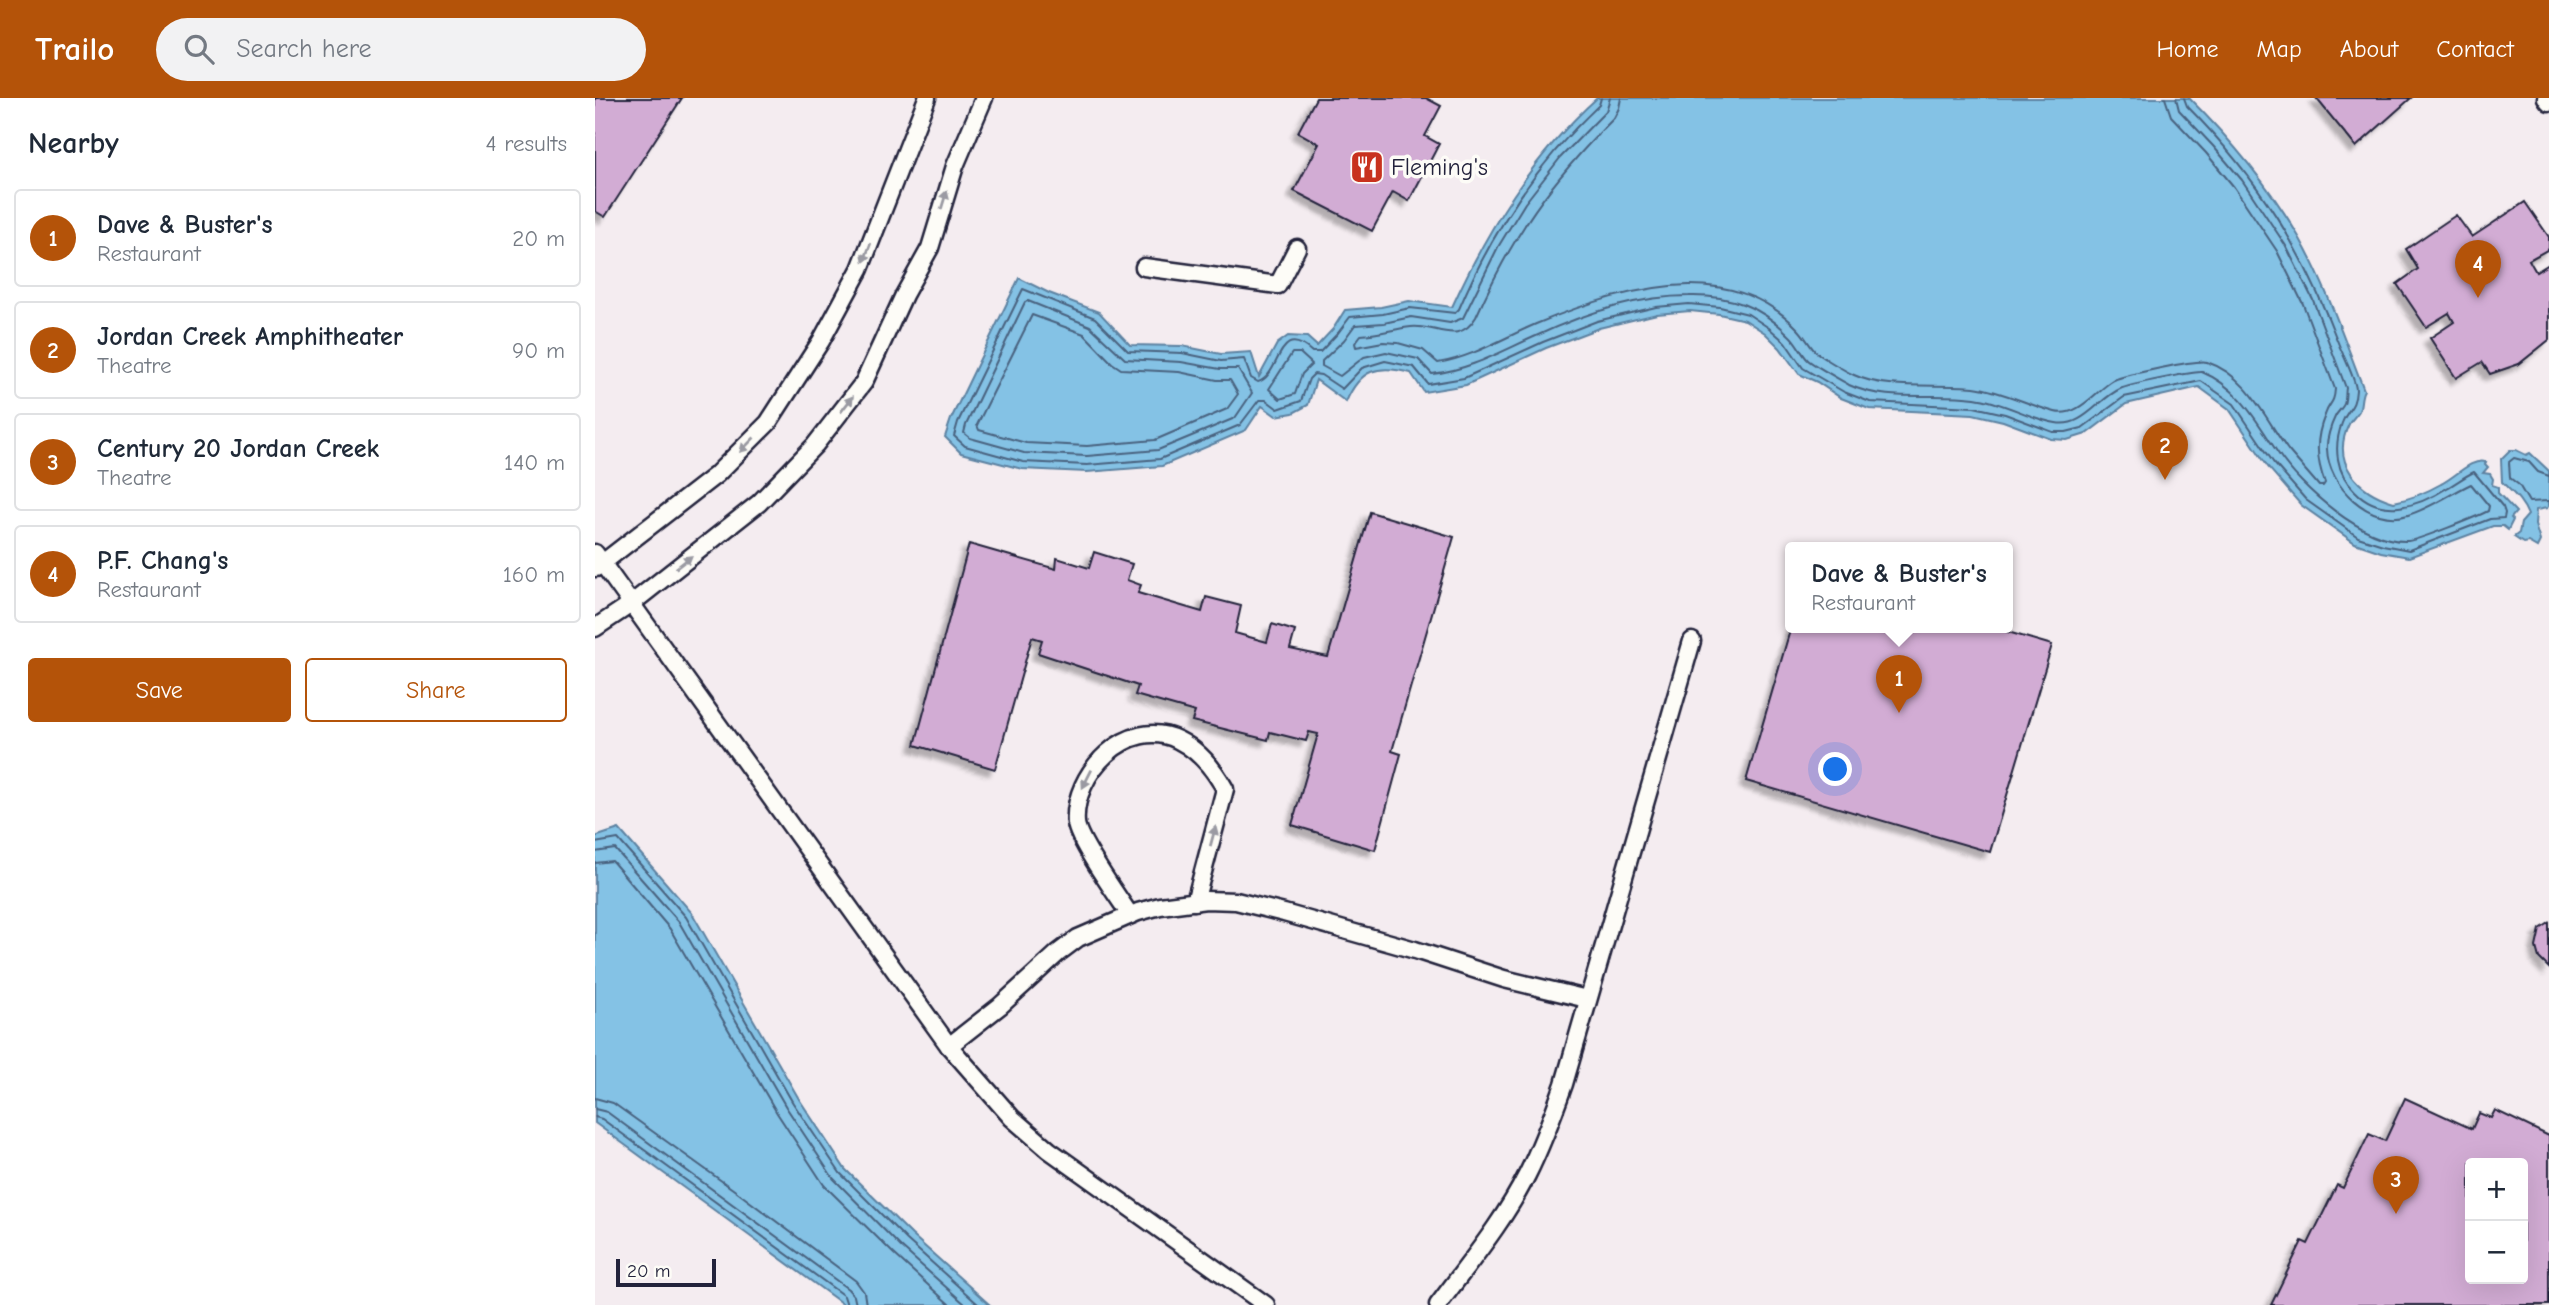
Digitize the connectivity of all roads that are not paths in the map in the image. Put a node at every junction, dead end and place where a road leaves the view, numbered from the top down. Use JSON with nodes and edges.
{"nodes":[{"id":1,"x":927,"y":98,"type":"edge"},
{"id":2,"x":984,"y":98,"type":"edge"},
{"id":3,"x":1297,"y":248,"type":"dead end"},
{"id":4,"x":1144,"y":268,"type":"dead end"},
{"id":5,"x":598,"y":562,"type":"edge"},
{"id":6,"x":631,"y":604,"type":"junction"},
{"id":7,"x":595,"y":628,"type":"edge"},
{"id":8,"x":1692,"y":641,"type":"dead end"},
{"id":9,"x":1195,"y":902,"type":"junction"},
{"id":10,"x":1130,"y":915,"type":"junction"},
{"id":11,"x":1587,"y":999,"type":"junction"},
{"id":12,"x":949,"y":1046,"type":"junction"},
{"id":13,"x":1266,"y":1305,"type":"edge"},
{"id":14,"x":1439,"y":1305,"type":"edge"}],
"edges":[{"from":1,"to":5,"type":"lane","one_way":true},
{"from":6,"to":2,"type":"lane","one_way":true},
{"from":3,"to":4,"type":"lane"},
{"from":5,"to":6,"type":"lane"},
{"from":6,"to":7,"type":"lane"},
{"from":6,"to":12,"type":"lane"},
{"from":8,"to":11,"type":"lane"},
{"from":9,"to":10,"type":"lane"},
{"from":9,"to":10,"type":"lane","one_way":true},
{"from":9,"to":11,"type":"lane"},
{"from":10,"to":12,"type":"lane"},
{"from":11,"to":14,"type":"lane"},
{"from":12,"to":13,"type":"lane"}]}
